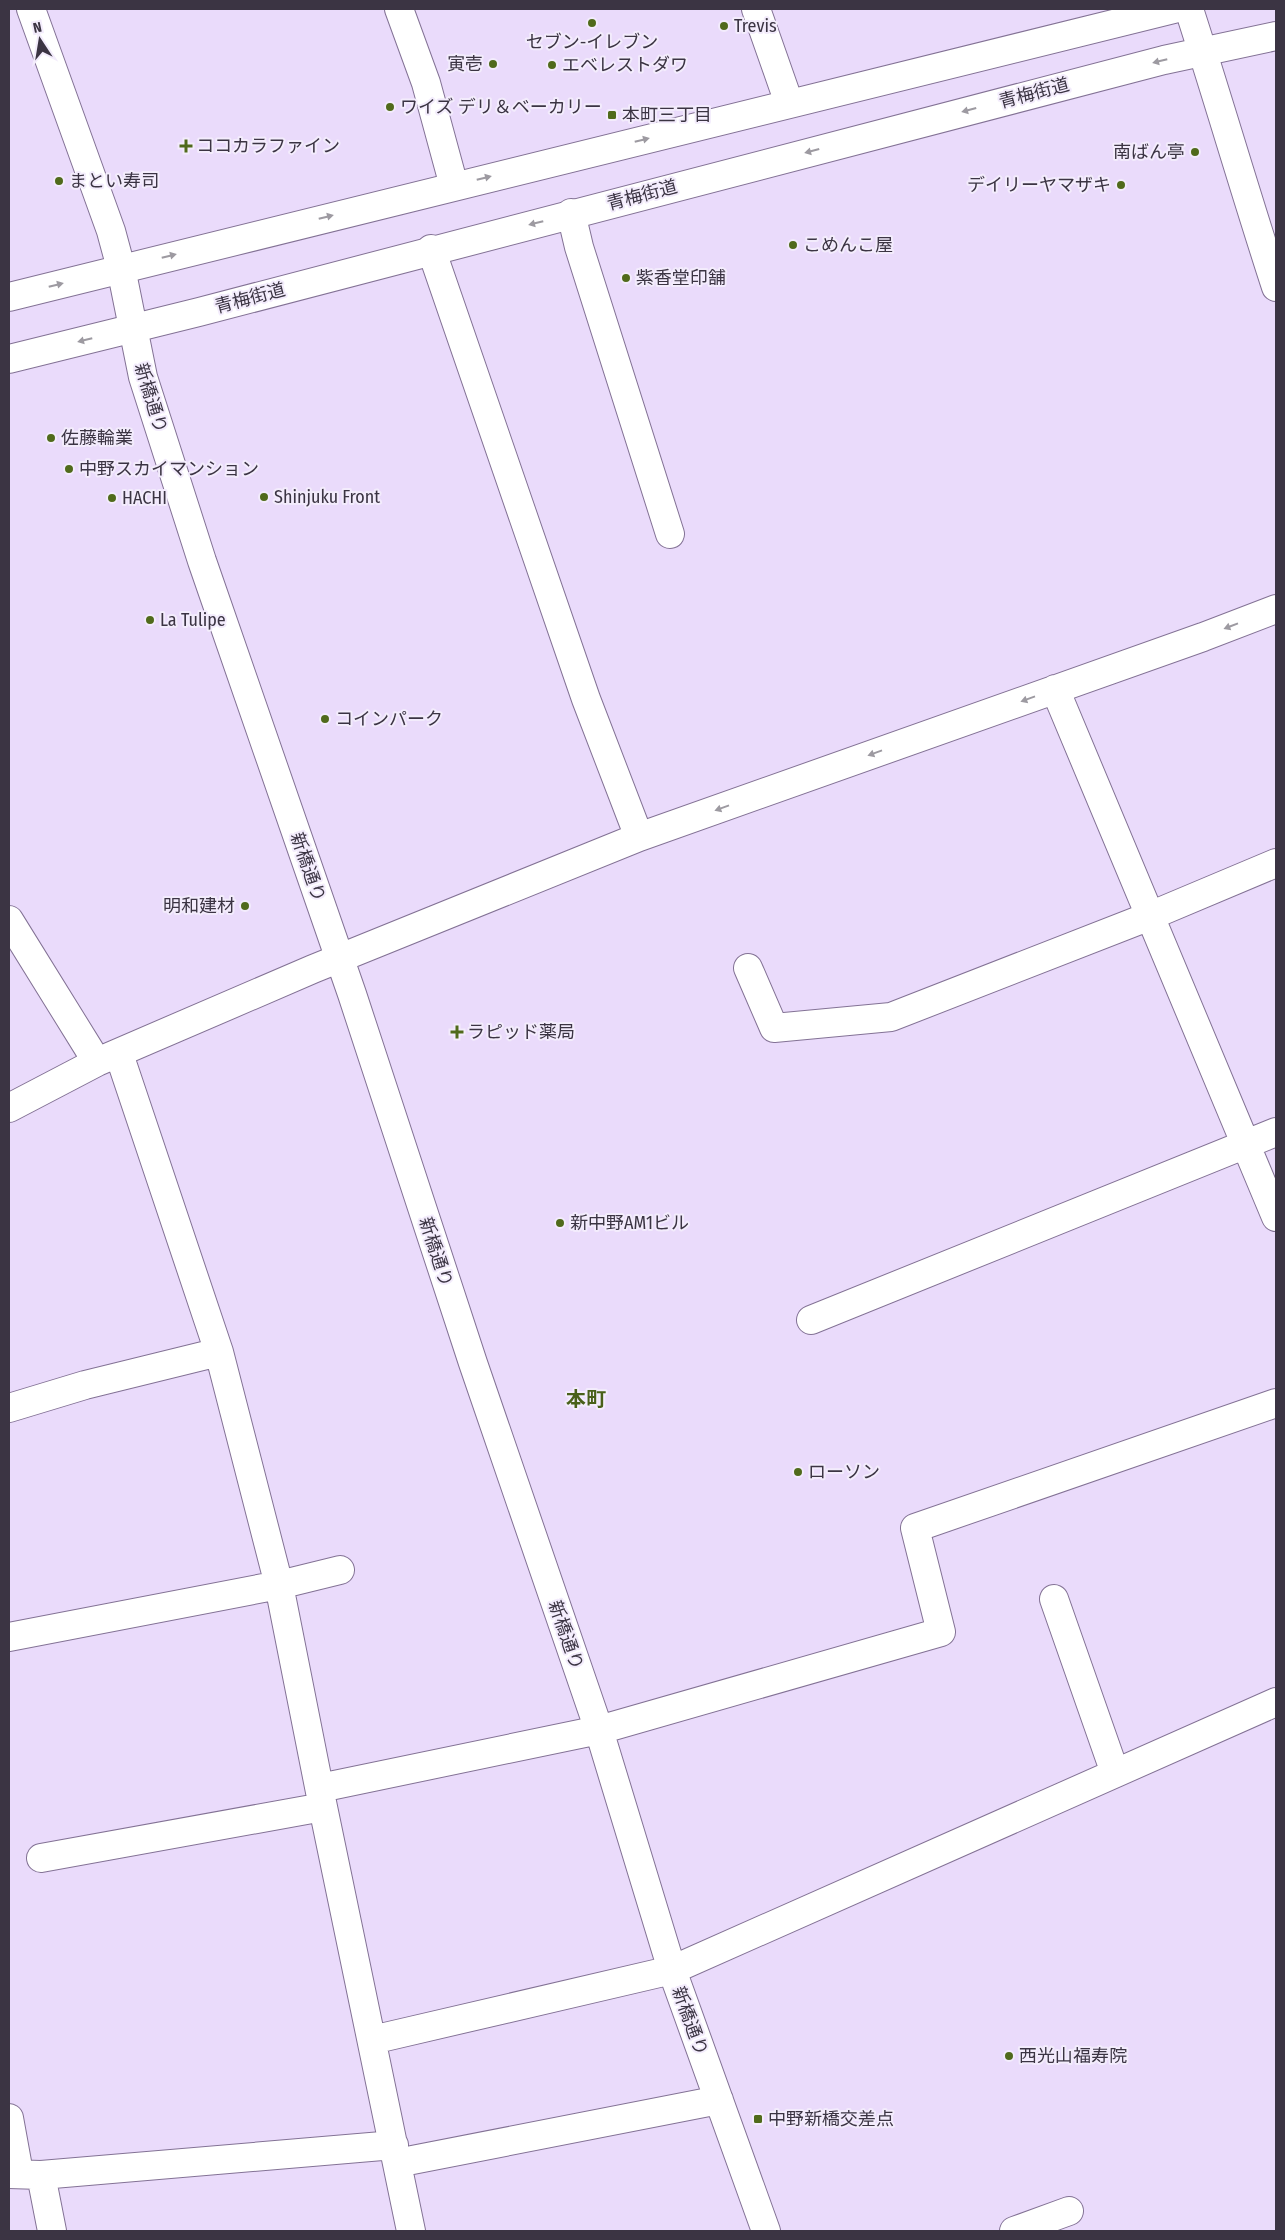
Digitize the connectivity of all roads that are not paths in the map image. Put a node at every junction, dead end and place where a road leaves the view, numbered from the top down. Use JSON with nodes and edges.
{"nodes":[{"id":1,"x":32,"y":9,"type":"edge"},
{"id":2,"x":399,"y":9,"type":"edge"},
{"id":3,"x":756,"y":9,"type":"edge"},
{"id":4,"x":1174,"y":9,"type":"edge"},
{"id":5,"x":1189,"y":9,"type":"edge"},
{"id":6,"x":1276,"y":36,"type":"edge"},
{"id":7,"x":1203,"y":51,"type":"junction"},
{"id":8,"x":790,"y":103,"type":"junction"},
{"id":9,"x":454,"y":186,"type":"junction"},
{"id":10,"x":571,"y":213,"type":"junction"},
{"id":11,"x":432,"y":249,"type":"junction"},
{"id":12,"x":121,"y":268,"type":"junction"},
{"id":13,"x":1276,"y":287,"type":"edge"},
{"id":14,"x":9,"y":297,"type":"edge"},
{"id":15,"x":132,"y":328,"type":"junction"},
{"id":16,"x":9,"y":359,"type":"edge"},
{"id":17,"x":670,"y":534,"type":"dead end"},
{"id":18,"x":1276,"y":608,"type":"edge"},
{"id":19,"x":1056,"y":689,"type":"junction"},
{"id":20,"x":639,"y":837,"type":"junction"},
{"id":21,"x":1276,"y":863,"type":"edge"},
{"id":22,"x":1150,"y":916,"type":"junction"},
{"id":23,"x":9,"y":920,"type":"edge"},
{"id":24,"x":340,"y":958,"type":"junction"},
{"id":25,"x":748,"y":968,"type":"dead end"},
{"id":26,"x":108,"y":1058,"type":"junction"},
{"id":27,"x":9,"y":1108,"type":"edge"},
{"id":28,"x":1276,"y":1132,"type":"edge"},
{"id":29,"x":1246,"y":1145,"type":"junction"},
{"id":30,"x":1276,"y":1218,"type":"edge"},
{"id":31,"x":811,"y":1320,"type":"dead end"},
{"id":32,"x":219,"y":1352,"type":"junction"},
{"id":33,"x":1276,"y":1403,"type":"edge"},
{"id":34,"x":9,"y":1408,"type":"edge"},
{"id":35,"x":340,"y":1570,"type":"dead end"},
{"id":36,"x":279,"y":1584,"type":"junction"},
{"id":37,"x":1054,"y":1599,"type":"dead end"},
{"id":38,"x":9,"y":1637,"type":"edge"},
{"id":39,"x":1276,"y":1702,"type":"edge"},
{"id":40,"x":599,"y":1730,"type":"junction"},
{"id":41,"x":1115,"y":1774,"type":"junction"},
{"id":42,"x":321,"y":1797,"type":"junction"},
{"id":43,"x":41,"y":1858,"type":"dead end"},
{"id":44,"x":672,"y":1970,"type":"junction"},
{"id":45,"x":372,"y":2040,"type":"junction"},
{"id":46,"x":719,"y":2100,"type":"junction"},
{"id":47,"x":9,"y":2118,"type":"edge"},
{"id":48,"x":395,"y":2154,"type":"junction"},
{"id":49,"x":23,"y":2174,"type":"edge"},
{"id":50,"x":1069,"y":2211,"type":"dead end"},
{"id":51,"x":52,"y":2231,"type":"edge"},
{"id":52,"x":410,"y":2231,"type":"edge"},
{"id":53,"x":766,"y":2231,"type":"edge"},
{"id":54,"x":1014,"y":2231,"type":"edge"}],
"edges":[{"from":1,"to":12,"type":"street","name":"新橋通り"},
{"from":2,"to":9,"type":"street"},
{"from":3,"to":8,"type":"street"},
{"from":4,"to":8,"type":"street"},
{"from":5,"to":7,"type":"street"},
{"from":6,"to":7,"type":"street","name":"青梅街道"},
{"from":7,"to":10,"type":"street","name":"青梅街道","one_way":true},
{"from":7,"to":13,"type":"street"},
{"from":9,"to":8,"type":"street","one_way":true},
{"from":12,"to":9,"type":"street","one_way":true},
{"from":10,"to":11,"type":"street","name":"青梅街道","one_way":true},
{"from":10,"to":17,"type":"street"},
{"from":11,"to":15,"type":"street","name":"青梅街道"},
{"from":11,"to":20,"type":"street"},
{"from":14,"to":12,"type":"street","one_way":true},
{"from":12,"to":15,"type":"street","name":"新橋通り"},
{"from":15,"to":16,"type":"street","name":"青梅街道","one_way":true},
{"from":15,"to":24,"type":"street","name":"新橋通り"},
{"from":18,"to":19,"type":"street","one_way":true},
{"from":19,"to":20,"type":"street","one_way":true},
{"from":19,"to":22,"type":"street"},
{"from":20,"to":24,"type":"street"},
{"from":21,"to":22,"type":"street"},
{"from":22,"to":25,"type":"street"},
{"from":22,"to":29,"type":"street"},
{"from":23,"to":26,"type":"street"},
{"from":24,"to":26,"type":"street"},
{"from":24,"to":40,"type":"street","name":"新橋通り"},
{"from":26,"to":27,"type":"street"},
{"from":26,"to":32,"type":"street"},
{"from":28,"to":29,"type":"street"},
{"from":29,"to":30,"type":"street"},
{"from":29,"to":31,"type":"street"},
{"from":32,"to":34,"type":"street"},
{"from":32,"to":36,"type":"street"},
{"from":33,"to":40,"type":"street"},
{"from":35,"to":36,"type":"street"},
{"from":36,"to":38,"type":"street"},
{"from":36,"to":42,"type":"street"},
{"from":37,"to":41,"type":"street"},
{"from":39,"to":41,"type":"street"},
{"from":40,"to":42,"type":"street"},
{"from":40,"to":44,"type":"street","name":"新橋通り"},
{"from":41,"to":44,"type":"street"},
{"from":42,"to":43,"type":"street"},
{"from":42,"to":45,"type":"street"},
{"from":44,"to":45,"type":"street"},
{"from":44,"to":46,"type":"street","name":"新橋通り"},
{"from":45,"to":48,"type":"street"},
{"from":46,"to":48,"type":"street"},
{"from":46,"to":53,"type":"street","name":"新橋通り"},
{"from":47,"to":49,"type":"street"},
{"from":48,"to":49,"type":"street"},
{"from":48,"to":52,"type":"street"},
{"from":49,"to":51,"type":"street"},
{"from":50,"to":54,"type":"street"}]}
